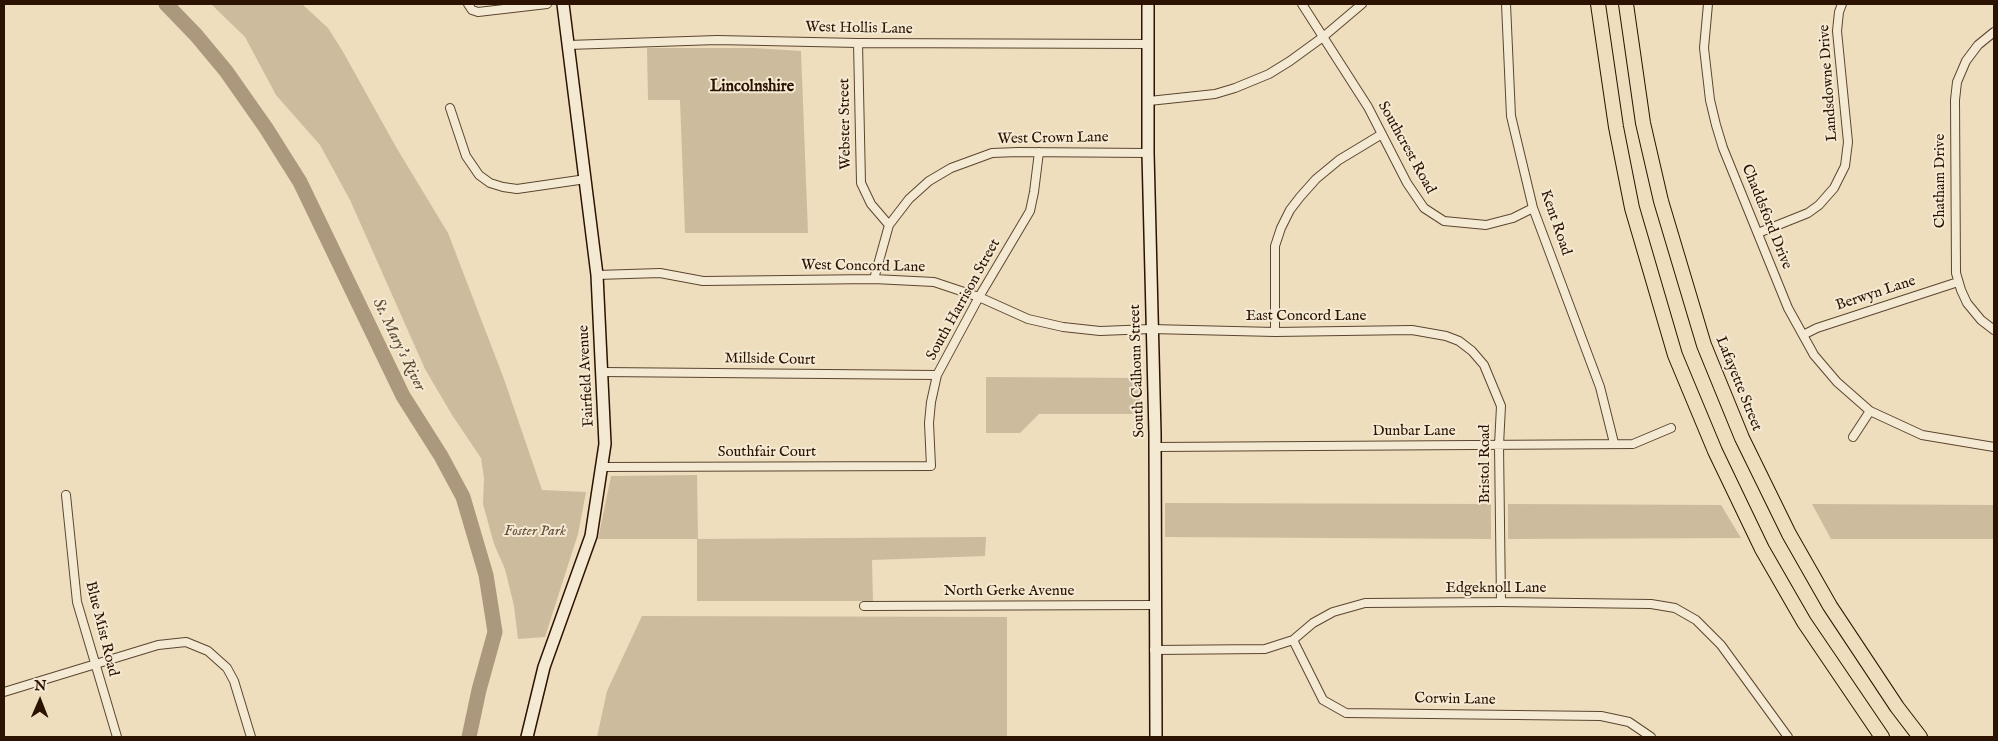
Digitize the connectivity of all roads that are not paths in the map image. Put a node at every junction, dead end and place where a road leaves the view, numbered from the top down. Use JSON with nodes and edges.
{"nodes":[{"id":1,"x":468,"y":4,"type":"edge"},
{"id":2,"x":548,"y":4,"type":"edge"},
{"id":3,"x":562,"y":4,"type":"edge"},
{"id":4,"x":1148,"y":4,"type":"edge"},
{"id":5,"x":1302,"y":4,"type":"edge"},
{"id":6,"x":1362,"y":4,"type":"edge"},
{"id":7,"x":1506,"y":4,"type":"edge"},
{"id":8,"x":1598,"y":4,"type":"edge"},
{"id":9,"x":1626,"y":4,"type":"edge"},
{"id":10,"x":1708,"y":4,"type":"edge"},
{"id":11,"x":1842,"y":4,"type":"edge"},
{"id":12,"x":1994,"y":32,"type":"edge"},
{"id":13,"x":1323,"y":37,"type":"junction"},
{"id":14,"x":858,"y":44,"type":"junction"},
{"id":15,"x":1149,"y":44,"type":"junction"},
{"id":16,"x":568,"y":45,"type":"junction"},
{"id":17,"x":1149,"y":100,"type":"junction"},
{"id":18,"x":450,"y":108,"type":"dead end"},
{"id":19,"x":1382,"y":134,"type":"junction"},
{"id":20,"x":1039,"y":152,"type":"junction"},
{"id":21,"x":1148,"y":153,"type":"junction"},
{"id":22,"x":586,"y":179,"type":"junction"},
{"id":23,"x":1533,"y":208,"type":"junction"},
{"id":24,"x":889,"y":225,"type":"junction"},
{"id":25,"x":1758,"y":233,"type":"junction"},
{"id":26,"x":597,"y":275,"type":"junction"},
{"id":27,"x":874,"y":279,"type":"junction"},
{"id":28,"x":1958,"y":282,"type":"junction"},
{"id":29,"x":979,"y":297,"type":"junction"},
{"id":30,"x":1151,"y":329,"type":"junction"},
{"id":31,"x":1994,"y":330,"type":"edge"},
{"id":32,"x":1275,"y":332,"type":"junction"},
{"id":33,"x":1803,"y":335,"type":"junction"},
{"id":34,"x":1459,"y":341,"type":"joint"},
{"id":35,"x":603,"y":372,"type":"junction"},
{"id":36,"x":937,"y":375,"type":"junction"},
{"id":37,"x":1870,"y":411,"type":"junction"},
{"id":38,"x":1671,"y":428,"type":"dead end"},
{"id":39,"x":1853,"y":436,"type":"dead end"},
{"id":40,"x":1614,"y":443,"type":"junction"},
{"id":41,"x":1499,"y":446,"type":"junction"},
{"id":42,"x":1155,"y":447,"type":"junction"},
{"id":43,"x":1994,"y":447,"type":"edge"},
{"id":44,"x":931,"y":466,"type":"joint"},
{"id":45,"x":603,"y":467,"type":"junction"},
{"id":46,"x":66,"y":495,"type":"dead end"},
{"id":47,"x":1501,"y":602,"type":"junction"},
{"id":48,"x":1154,"y":605,"type":"junction"},
{"id":49,"x":864,"y":606,"type":"dead end"},
{"id":50,"x":1293,"y":640,"type":"junction"},
{"id":51,"x":1154,"y":650,"type":"junction"},
{"id":52,"x":95,"y":664,"type":"junction"},
{"id":53,"x":4,"y":692,"type":"edge"},
{"id":54,"x":117,"y":737,"type":"edge"},
{"id":55,"x":251,"y":737,"type":"edge"},
{"id":56,"x":526,"y":737,"type":"edge"},
{"id":57,"x":1156,"y":737,"type":"edge"},
{"id":58,"x":1651,"y":737,"type":"edge"},
{"id":59,"x":1788,"y":737,"type":"edge"},
{"id":60,"x":1882,"y":737,"type":"edge"},
{"id":61,"x":1920,"y":737,"type":"edge"}],
"edges":[{"from":1,"to":2,"type":"street"},
{"from":3,"to":16,"type":"main road","name":"Fairfield Avenue"},
{"from":4,"to":15,"type":"main road","name":"South Calhoun Street"},
{"from":5,"to":13,"type":"street","name":"Southcrest Road"},
{"from":6,"to":13,"type":"street"},
{"from":7,"to":23,"type":"street","name":"Kent Road"},
{"from":8,"to":60,"type":"highway"},
{"from":9,"to":61,"type":"highway","name":"Lafayette Street"},
{"from":10,"to":25,"type":"street","name":"Chaddsford Drive"},
{"from":11,"to":25,"type":"street","name":"Landsdowne Drive"},
{"from":12,"to":28,"type":"street","name":"Chatham Drive"},
{"from":13,"to":17,"type":"street"},
{"from":13,"to":19,"type":"street","name":"Southcrest Road"},
{"from":14,"to":15,"type":"street","name":"West Hollis Lane"},
{"from":14,"to":16,"type":"street","name":"West Hollis Lane"},
{"from":14,"to":24,"type":"street","name":"Webster Street"},
{"from":15,"to":17,"type":"main road","name":"South Calhoun Street"},
{"from":16,"to":22,"type":"main road","name":"Fairfield Avenue"},
{"from":17,"to":21,"type":"main road","name":"South Calhoun Street"},
{"from":18,"to":22,"type":"street"},
{"from":19,"to":23,"type":"street","name":"Southcrest Road"},
{"from":19,"to":32,"type":"street"},
{"from":20,"to":21,"type":"street","name":"West Crown Lane"},
{"from":20,"to":24,"type":"street","name":"West Crown Lane"},
{"from":20,"to":29,"type":"street","name":"South Harrison Street"},
{"from":21,"to":30,"type":"main road","name":"South Calhoun Street"},
{"from":22,"to":26,"type":"main road","name":"Fairfield Avenue"},
{"from":23,"to":40,"type":"street","name":"Kent Road"},
{"from":24,"to":27,"type":"street","name":"West Crown Lane"},
{"from":25,"to":33,"type":"street","name":"Chaddsford Drive"},
{"from":26,"to":27,"type":"street","name":"West Concord Lane"},
{"from":26,"to":35,"type":"main road","name":"Fairfield Avenue"},
{"from":27,"to":29,"type":"street","name":"West Concord Lane"},
{"from":28,"to":31,"type":"street","name":"Chatham Drive"},
{"from":28,"to":33,"type":"street","name":"Berwyn Lane"},
{"from":29,"to":30,"type":"street","name":"West Concord Lane"},
{"from":29,"to":36,"type":"street","name":"South Harrison Street"},
{"from":30,"to":32,"type":"street","name":"East Concord Lane"},
{"from":30,"to":42,"type":"main road","name":"South Calhoun Street"},
{"from":32,"to":34,"type":"street","name":"East Concord Lane"},
{"from":33,"to":37,"type":"street","name":"Chaddsford Drive"},
{"from":34,"to":41,"type":"street","name":"Bristol Road"},
{"from":35,"to":36,"type":"street","name":"Millside Court"},
{"from":35,"to":45,"type":"main road","name":"Fairfield Avenue"},
{"from":36,"to":44,"type":"street","name":"South Harrison Street"},
{"from":37,"to":39,"type":"street"},
{"from":37,"to":43,"type":"street","name":"Chaddsford Drive"},
{"from":38,"to":40,"type":"street","name":"Dunbar Lane"},
{"from":40,"to":41,"type":"street","name":"Dunbar Lane"},
{"from":41,"to":42,"type":"street","name":"Dunbar Lane"},
{"from":41,"to":47,"type":"street","name":"Bristol Road"},
{"from":42,"to":48,"type":"main road","name":"South Calhoun Street"},
{"from":44,"to":45,"type":"street","name":"Southfair Court"},
{"from":45,"to":56,"type":"main road","name":"Fairfield Avenue"},
{"from":46,"to":52,"type":"street","name":"Blue Mist Road"},
{"from":47,"to":50,"type":"street","name":"Edgeknoll Lane"},
{"from":47,"to":59,"type":"street","name":"Edgeknoll Lane"},
{"from":48,"to":49,"type":"street","name":"North Gerke Avenue"},
{"from":48,"to":51,"type":"main road","name":"South Calhoun Street"},
{"from":50,"to":51,"type":"street","name":"Edgeknoll Lane"},
{"from":50,"to":58,"type":"street","name":"Corwin Lane"},
{"from":51,"to":57,"type":"main road","name":"South Calhoun Street"},
{"from":52,"to":53,"type":"street"},
{"from":52,"to":54,"type":"street","name":"Blue Mist Road"},
{"from":52,"to":55,"type":"street"}]}
